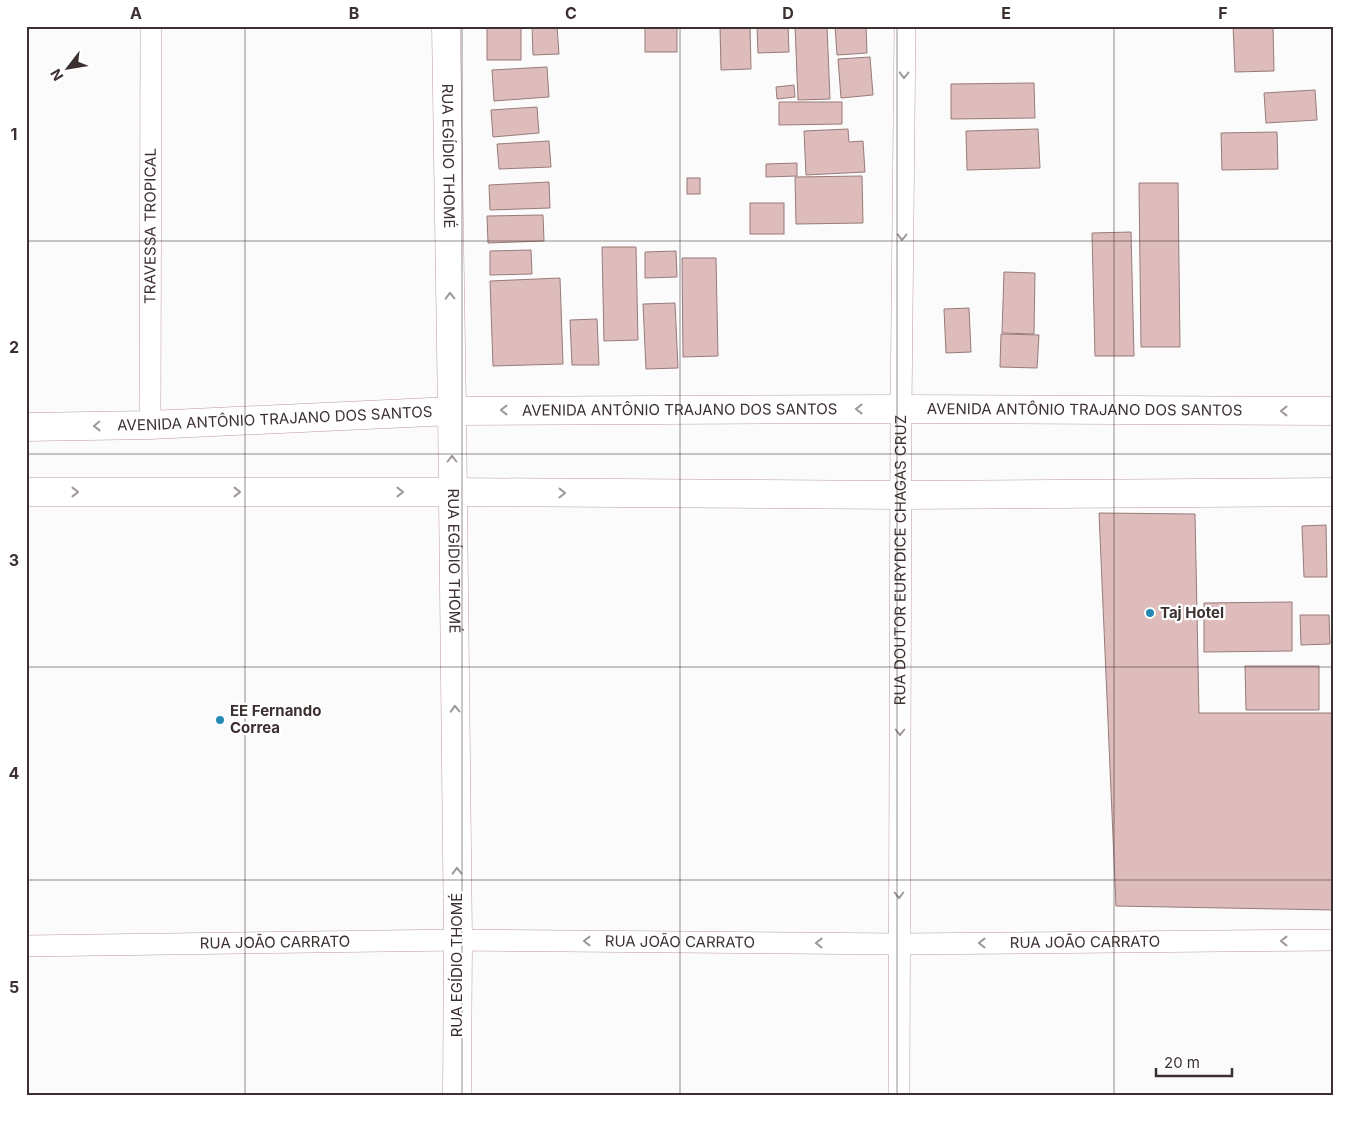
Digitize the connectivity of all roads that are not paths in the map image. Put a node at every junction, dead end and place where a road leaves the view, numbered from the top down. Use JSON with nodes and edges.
{"nodes":[{"id":1,"x":151,"y":26,"type":"edge"},
{"id":2,"x":446,"y":26,"type":"edge"},
{"id":3,"x":905,"y":26,"type":"edge"},
{"id":4,"x":901,"y":409,"type":"junction"},
{"id":5,"x":452,"y":411,"type":"junction"},
{"id":6,"x":1333,"y":411,"type":"edge"},
{"id":7,"x":150,"y":425,"type":"junction"},
{"id":8,"x":26,"y":427,"type":"edge"},
{"id":9,"x":26,"y":492,"type":"edge"},
{"id":10,"x":452,"y":492,"type":"junction"},
{"id":11,"x":1333,"y":492,"type":"edge"},
{"id":12,"x":901,"y":495,"type":"junction"},
{"id":13,"x":458,"y":940,"type":"junction"},
{"id":14,"x":1333,"y":940,"type":"edge"},
{"id":15,"x":899,"y":944,"type":"junction"},
{"id":16,"x":26,"y":946,"type":"edge"},
{"id":17,"x":457,"y":1095,"type":"edge"},
{"id":18,"x":899,"y":1095,"type":"edge"}],
"edges":[{"from":1,"to":7,"type":"street","name":"TRAVESSA TROPICAL"},
{"from":5,"to":2,"type":"main road","name":"RUA EGÍDIO THOMÉ","one_way":true},
{"from":3,"to":4,"type":"street","name":"RUA DOUTOR EURYDICE CHAGAS CRUZ","one_way":true},
{"from":4,"to":5,"type":"main road","name":"AVENIDA ANTÔNIO TRAJANO DOS SANTOS","one_way":true},
{"from":6,"to":4,"type":"main road","name":"AVENIDA ANTÔNIO TRAJANO DOS SANTOS","one_way":true},
{"from":4,"to":12,"type":"street","name":"RUA DOUTOR EURYDICE CHAGAS CRUZ"},
{"from":5,"to":7,"type":"main road","name":"AVENIDA ANTÔNIO TRAJANO DOS SANTOS"},
{"from":10,"to":5,"type":"main road","name":"RUA EGÍDIO THOMÉ","one_way":true},
{"from":7,"to":8,"type":"main road","name":"AVENIDA ANTÔNIO TRAJANO DOS SANTOS","one_way":true},
{"from":9,"to":10,"type":"main road","one_way":true},
{"from":10,"to":12,"type":"main road","one_way":true},
{"from":13,"to":10,"type":"main road","name":"RUA EGÍDIO THOMÉ","one_way":true},
{"from":11,"to":12,"type":"main road"},
{"from":12,"to":15,"type":"street","name":"RUA DOUTOR EURYDICE CHAGAS CRUZ","one_way":true},
{"from":15,"to":13,"type":"street","name":"RUA JOÃO CARRATO","one_way":true},
{"from":13,"to":16,"type":"street","name":"RUA JOÃO CARRATO"},
{"from":13,"to":17,"type":"main road","name":"RUA EGÍDIO THOMÉ"},
{"from":14,"to":15,"type":"street","name":"RUA JOÃO CARRATO","one_way":true},
{"from":15,"to":18,"type":"street","name":"RUA DOUTOR EURYDICE CHAGAS CRUZ"}]}
